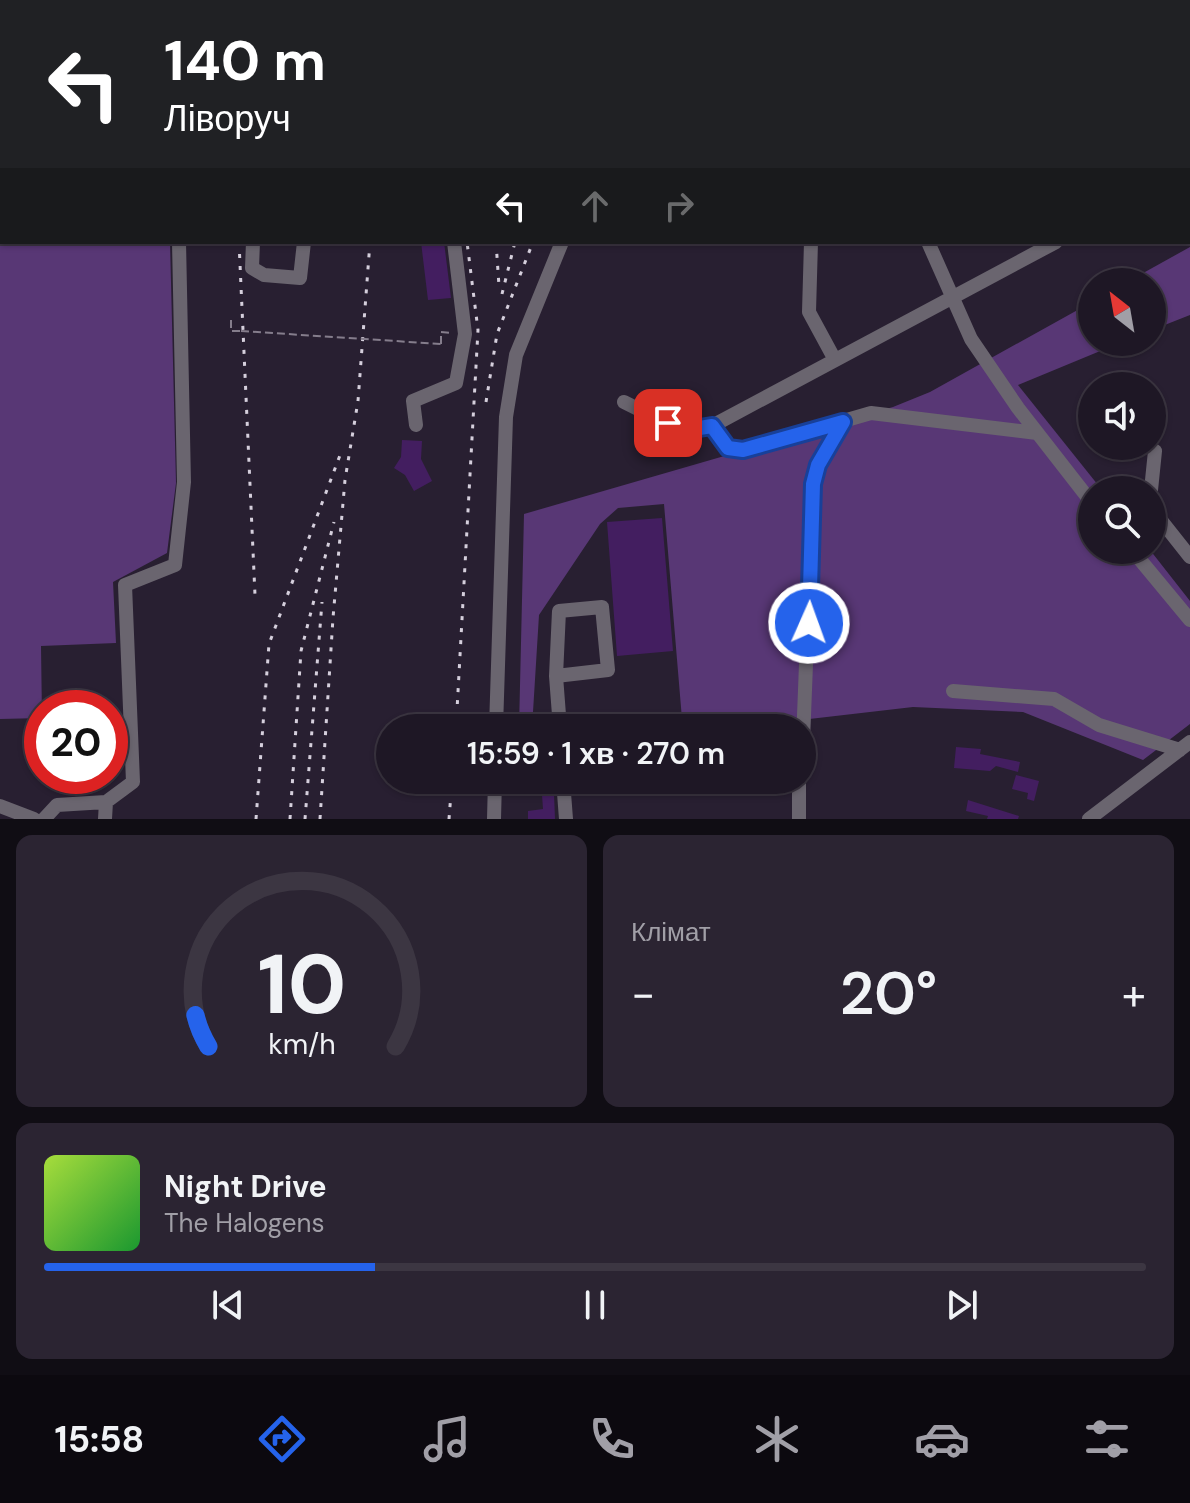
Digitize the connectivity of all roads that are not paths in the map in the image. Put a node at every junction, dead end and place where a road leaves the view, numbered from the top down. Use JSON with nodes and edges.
{"nodes":[{"id":1,"x":179,"y":244,"type":"edge"},
{"id":2,"x":253,"y":244,"type":"edge"},
{"id":3,"x":304,"y":244,"type":"edge"},
{"id":4,"x":454,"y":244,"type":"edge"},
{"id":5,"x":561,"y":244,"type":"edge"},
{"id":6,"x":811,"y":244,"type":"edge"},
{"id":7,"x":934,"y":244,"type":"edge"},
{"id":8,"x":1052,"y":244,"type":"edge"},
{"id":9,"x":953,"y":297,"type":"junction"},
{"id":10,"x":835,"y":360,"type":"junction"},
{"id":11,"x":624,"y":402,"type":"dead end"},
{"id":12,"x":843,"y":422,"type":"junction"},
{"id":13,"x":416,"y":425,"type":"dead end"},
{"id":14,"x":712,"y":426,"type":"junction"},
{"id":15,"x":1037,"y":433,"type":"junction"},
{"id":16,"x":1078,"y":485,"type":"edge"},
{"id":17,"x":1166,"y":527,"type":"edge"},
{"id":18,"x":1190,"y":557,"type":"edge"},
{"id":19,"x":1144,"y":564,"type":"edge"},
{"id":20,"x":1190,"y":620,"type":"edge"},
{"id":21,"x":556,"y":676,"type":"junction"},
{"id":22,"x":953,"y":691,"type":"dead end"},
{"id":23,"x":496,"y":714,"type":"edge"},
{"id":24,"x":559,"y":714,"type":"edge"},
{"id":25,"x":804,"y":714,"type":"edge"},
{"id":26,"x":1185,"y":746,"type":"edge"},
{"id":27,"x":495,"y":794,"type":"edge"},
{"id":28,"x":564,"y":794,"type":"edge"},
{"id":29,"x":799,"y":794,"type":"edge"},
{"id":30,"x":106,"y":802,"type":"junction"},
{"id":31,"x":0,"y":806,"type":"edge"},
{"id":32,"x":34,"y":819,"type":"edge"},
{"id":33,"x":44,"y":819,"type":"edge"},
{"id":34,"x":105,"y":819,"type":"edge"},
{"id":35,"x":494,"y":819,"type":"edge"},
{"id":36,"x":566,"y":819,"type":"edge"},
{"id":37,"x":799,"y":819,"type":"edge"},
{"id":38,"x":1089,"y":819,"type":"edge"}],
"edges":[{"from":1,"to":30,"type":"street"},
{"from":2,"to":3,"type":"street"},
{"from":4,"to":13,"type":"street"},
{"from":5,"to":23,"type":"street"},
{"from":6,"to":10,"type":"street"},
{"from":7,"to":9,"type":"street"},
{"from":8,"to":9,"type":"street"},
{"from":9,"to":10,"type":"street"},
{"from":9,"to":15,"type":"street"},
{"from":10,"to":14,"type":"street"},
{"from":11,"to":14,"type":"street"},
{"from":12,"to":14,"type":"street"},
{"from":12,"to":15,"type":"street"},
{"from":12,"to":25,"type":"street"},
{"from":15,"to":16,"type":"street"},
{"from":17,"to":18,"type":"street"},
{"from":19,"to":20,"type":"street"},
{"from":21,"to":21,"type":"street"},
{"from":21,"to":24,"type":"street"},
{"from":22,"to":26,"type":"street"},
{"from":26,"to":38,"type":"street"},
{"from":27,"to":35,"type":"street"},
{"from":28,"to":36,"type":"street"},
{"from":29,"to":37,"type":"street"},
{"from":30,"to":33,"type":"street"},
{"from":30,"to":34,"type":"street"},
{"from":31,"to":32,"type":"street"}]}
